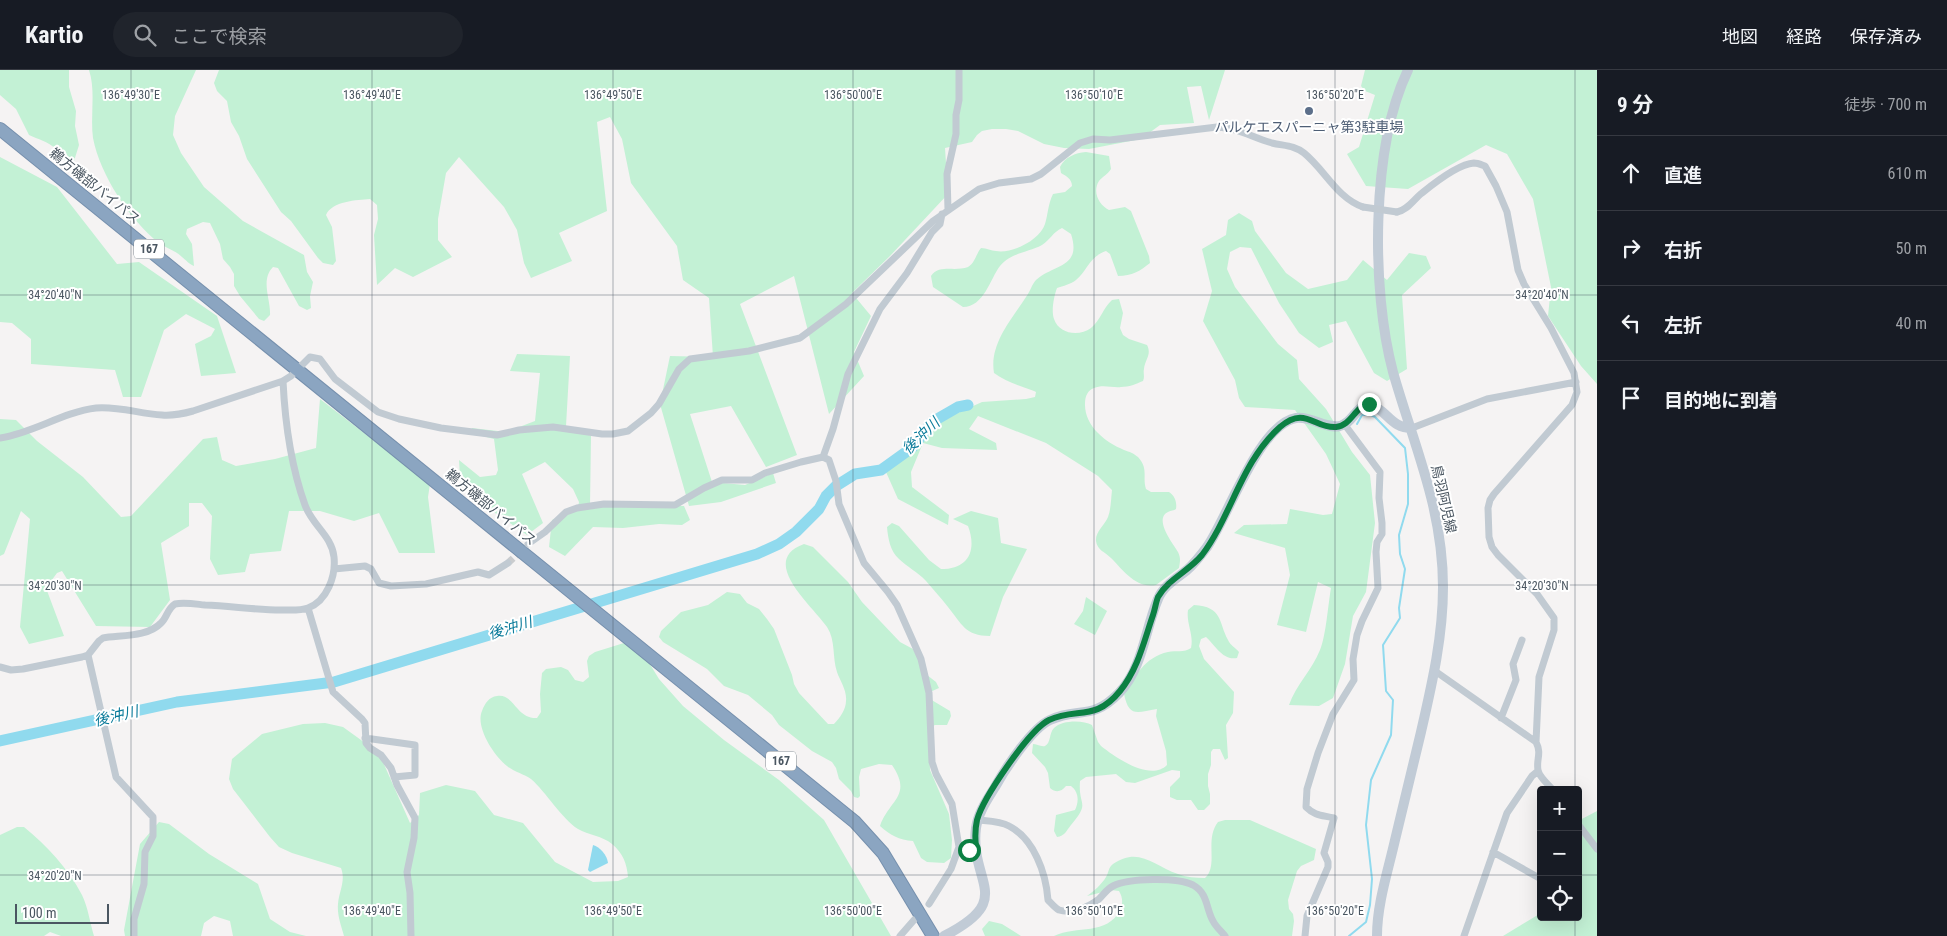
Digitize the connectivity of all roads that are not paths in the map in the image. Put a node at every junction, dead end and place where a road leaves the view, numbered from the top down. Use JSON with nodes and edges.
{"nodes":[{"id":1,"x":959,"y":70,"type":"edge"},
{"id":2,"x":1408,"y":70,"type":"edge"},
{"id":3,"x":0,"y":128,"type":"edge"},
{"id":4,"x":945,"y":212,"type":"junction"},
{"id":5,"x":298,"y":369,"type":"junction"},
{"id":6,"x":283,"y":381,"type":"junction"},
{"id":7,"x":1576,"y":382,"type":"junction"},
{"id":8,"x":1344,"y":425,"type":"junction"},
{"id":9,"x":1412,"y":428,"type":"junction"},
{"id":10,"x":0,"y":438,"type":"edge"},
{"id":11,"x":823,"y":457,"type":"junction"},
{"id":12,"x":528,"y":544,"type":"tunnel mouth"},
{"id":13,"x":508,"y":563,"type":"tunnel mouth"},
{"id":14,"x":334,"y":569,"type":"junction"},
{"id":15,"x":308,"y":608,"type":"junction"},
{"id":16,"x":1522,"y":640,"type":"dead end"},
{"id":17,"x":88,"y":655,"type":"junction"},
{"id":18,"x":0,"y":667,"type":"edge"},
{"id":19,"x":1435,"y":671,"type":"junction"},
{"id":20,"x":1501,"y":718,"type":"junction"},
{"id":21,"x":365,"y":738,"type":"junction"},
{"id":22,"x":1536,"y":742,"type":"junction"},
{"id":23,"x":1538,"y":771,"type":"junction"},
{"id":24,"x":394,"y":777,"type":"junction"},
{"id":25,"x":1549,"y":786,"type":"edge"},
{"id":26,"x":978,"y":820,"type":"junction"},
{"id":27,"x":1582,"y":829,"type":"edge"},
{"id":28,"x":959,"y":847,"type":"junction"},
{"id":29,"x":976,"y":847,"type":"junction"},
{"id":30,"x":1597,"y":849,"type":"edge"},
{"id":31,"x":1494,"y":852,"type":"junction"},
{"id":32,"x":1537,"y":877,"type":"edge"},
{"id":33,"x":929,"y":904,"type":"dead end"},
{"id":34,"x":914,"y":920,"type":"dead end"},
{"id":35,"x":134,"y":936,"type":"edge"},
{"id":36,"x":411,"y":936,"type":"edge"},
{"id":37,"x":900,"y":936,"type":"edge"},
{"id":38,"x":933,"y":936,"type":"edge"},
{"id":39,"x":944,"y":936,"type":"edge"},
{"id":40,"x":1225,"y":936,"type":"edge"},
{"id":41,"x":1305,"y":936,"type":"edge"},
{"id":42,"x":1377,"y":936,"type":"edge"},
{"id":43,"x":1464,"y":936,"type":"edge"}],
"edges":[{"from":1,"to":4,"type":"street"},
{"from":2,"to":9,"type":"main road","name":"鳥羽阿児線"},
{"from":3,"to":5,"type":"highway","name":"鵜方磯部バイパス","number":"167"},
{"from":4,"to":5,"type":"street"},
{"from":4,"to":7,"type":"street","bridge":true},
{"from":4,"to":11,"type":"street"},
{"from":5,"to":6,"type":"street"},
{"from":5,"to":38,"type":"highway","name":"鵜方磯部バイパス","number":"167"},
{"from":6,"to":10,"type":"street"},
{"from":6,"to":14,"type":"street"},
{"from":7,"to":9,"type":"street"},
{"from":7,"to":22,"type":"street"},
{"from":8,"to":9,"type":"main road"},
{"from":8,"to":26,"type":"main road"},
{"from":8,"to":41,"type":"street"},
{"from":9,"to":19,"type":"main road","name":"鳥羽阿児線"},
{"from":11,"to":12,"type":"street"},
{"from":11,"to":28,"type":"street"},
{"from":13,"to":14,"type":"street"},
{"from":14,"to":15,"type":"street"},
{"from":15,"to":17,"type":"street"},
{"from":15,"to":21,"type":"street"},
{"from":16,"to":20,"type":"street"},
{"from":17,"to":18,"type":"street"},
{"from":17,"to":35,"type":"street"},
{"from":19,"to":20,"type":"street"},
{"from":19,"to":42,"type":"main road","name":"鳥羽阿児線"},
{"from":20,"to":22,"type":"street"},
{"from":21,"to":24,"type":"street"},
{"from":21,"to":24,"type":"street"},
{"from":22,"to":23,"type":"street"},
{"from":23,"to":25,"type":"street"},
{"from":23,"to":31,"type":"street"},
{"from":24,"to":36,"type":"street"},
{"from":26,"to":29,"type":"main road"},
{"from":26,"to":40,"type":"street"},
{"from":27,"to":30,"type":"street"},
{"from":28,"to":29,"type":"street"},
{"from":28,"to":33,"type":"street"},
{"from":29,"to":39,"type":"main road"},
{"from":31,"to":32,"type":"street"},
{"from":31,"to":43,"type":"street"},
{"from":34,"to":37,"type":"street"}]}
